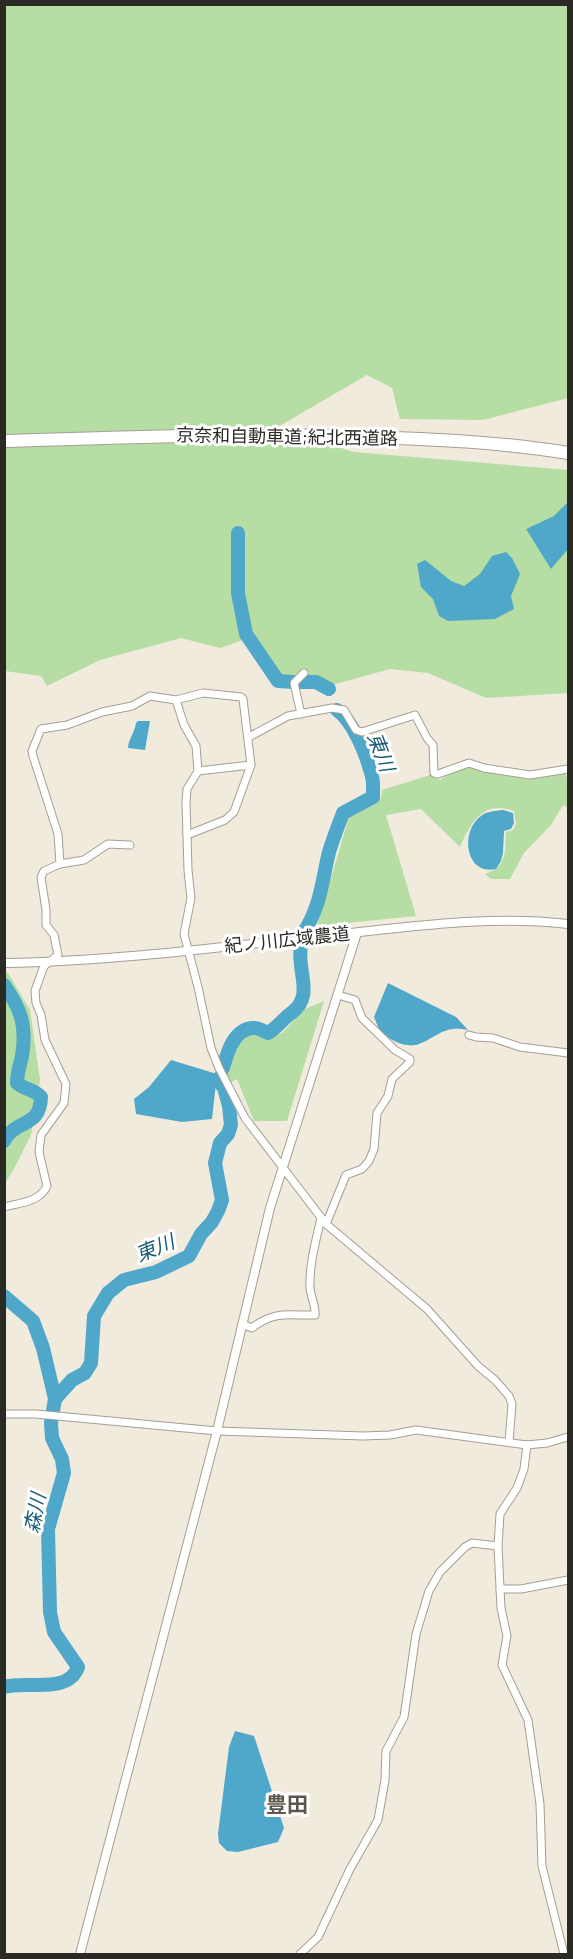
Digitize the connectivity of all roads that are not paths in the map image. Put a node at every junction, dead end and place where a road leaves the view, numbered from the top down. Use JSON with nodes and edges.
{"nodes":[{"id":1,"x":4,"y":441,"type":"edge"},
{"id":2,"x":568,"y":453,"type":"edge"},
{"id":3,"x":304,"y":673,"type":"dead end"},
{"id":4,"x":176,"y":700,"type":"junction"},
{"id":5,"x":301,"y":714,"type":"junction"},
{"id":6,"x":249,"y":737,"type":"junction"},
{"id":7,"x":250,"y":765,"type":"junction"},
{"id":8,"x":568,"y":768,"type":"edge"},
{"id":9,"x":198,"y":771,"type":"junction"},
{"id":10,"x":187,"y":835,"type":"junction"},
{"id":11,"x":130,"y":845,"type":"dead end"},
{"id":12,"x":60,"y":864,"type":"junction"},
{"id":13,"x":568,"y":924,"type":"edge"},
{"id":14,"x":357,"y":933,"type":"junction"},
{"id":15,"x":187,"y":951,"type":"junction"},
{"id":16,"x":52,"y":962,"type":"junction"},
{"id":17,"x":4,"y":963,"type":"edge"},
{"id":18,"x":338,"y":995,"type":"junction"},
{"id":19,"x":470,"y":1035,"type":"dead end"},
{"id":20,"x":568,"y":1053,"type":"edge"},
{"id":21,"x":282,"y":1168,"type":"junction"},
{"id":22,"x":4,"y":1207,"type":"edge"},
{"id":23,"x":323,"y":1221,"type":"junction"},
{"id":24,"x":242,"y":1324,"type":"junction"},
{"id":25,"x":4,"y":1414,"type":"edge"},
{"id":26,"x":217,"y":1431,"type":"junction"},
{"id":27,"x":568,"y":1437,"type":"edge"},
{"id":28,"x":509,"y":1442,"type":"junction"},
{"id":29,"x":527,"y":1444,"type":"junction"},
{"id":30,"x":498,"y":1546,"type":"junction"},
{"id":31,"x":568,"y":1580,"type":"edge"},
{"id":32,"x":500,"y":1589,"type":"junction"},
{"id":33,"x":304,"y":1953,"type":"edge"},
{"id":34,"x":80,"y":1954,"type":"edge"},
{"id":35,"x":564,"y":1954,"type":"edge"}],
"edges":[{"from":1,"to":2,"type":"highway","name":"京奈和自動車道;紀北西道路"},
{"from":3,"to":5,"type":"street"},
{"from":4,"to":6,"type":"street"},
{"from":4,"to":9,"type":"street"},
{"from":4,"to":12,"type":"street"},
{"from":5,"to":6,"type":"street"},
{"from":5,"to":8,"type":"street"},
{"from":6,"to":7,"type":"street"},
{"from":7,"to":9,"type":"street"},
{"from":7,"to":10,"type":"street"},
{"from":9,"to":10,"type":"street"},
{"from":10,"to":15,"type":"street"},
{"from":11,"to":12,"type":"street"},
{"from":12,"to":16,"type":"street"},
{"from":13,"to":14,"type":"street","name":"紀ノ川広域農道"},
{"from":14,"to":15,"type":"street","name":"紀ノ川広域農道"},
{"from":14,"to":18,"type":"street"},
{"from":15,"to":16,"type":"street","name":"紀ノ川広域農道"},
{"from":15,"to":21,"type":"street"},
{"from":16,"to":17,"type":"street","name":"紀ノ川広域農道"},
{"from":16,"to":22,"type":"street"},
{"from":18,"to":21,"type":"street"},
{"from":18,"to":23,"type":"street"},
{"from":19,"to":20,"type":"street"},
{"from":21,"to":23,"type":"street"},
{"from":21,"to":24,"type":"street"},
{"from":23,"to":24,"type":"street"},
{"from":23,"to":28,"type":"street"},
{"from":24,"to":26,"type":"street"},
{"from":25,"to":26,"type":"street"},
{"from":26,"to":28,"type":"street"},
{"from":26,"to":34,"type":"street"},
{"from":27,"to":29,"type":"street"},
{"from":28,"to":29,"type":"street"},
{"from":29,"to":30,"type":"street"},
{"from":30,"to":32,"type":"street"},
{"from":30,"to":33,"type":"street"},
{"from":31,"to":32,"type":"street"},
{"from":32,"to":35,"type":"street"}]}
